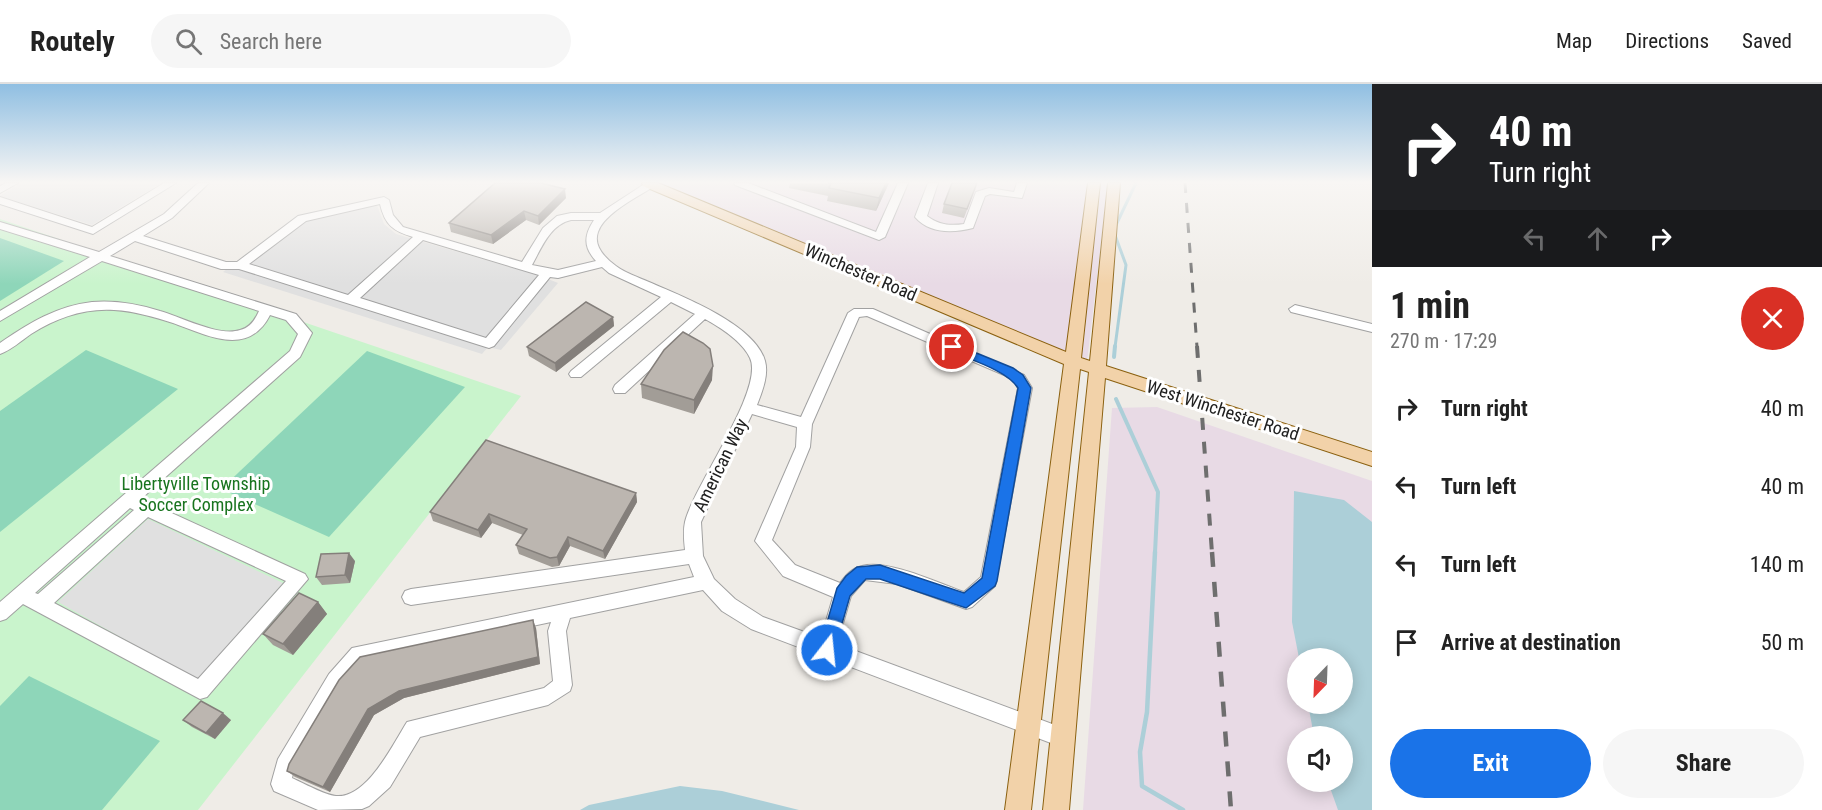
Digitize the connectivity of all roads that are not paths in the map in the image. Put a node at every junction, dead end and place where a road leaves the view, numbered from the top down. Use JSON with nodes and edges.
{"nodes":[{"id":1,"x":51,"y":217,"type":"edge"},
{"id":2,"x":116,"y":217,"type":"edge"},
{"id":3,"x":167,"y":217,"type":"edge"},
{"id":4,"x":307,"y":217,"type":"edge"},
{"id":5,"x":389,"y":217,"type":"edge"},
{"id":6,"x":562,"y":217,"type":"edge"},
{"id":7,"x":602,"y":217,"type":"edge"},
{"id":8,"x":731,"y":217,"type":"edge"},
{"id":9,"x":827,"y":217,"type":"edge"},
{"id":10,"x":888,"y":217,"type":"edge"},
{"id":11,"x":921,"y":217,"type":"edge"},
{"id":12,"x":972,"y":217,"type":"edge"},
{"id":13,"x":1090,"y":217,"type":"edge"},
{"id":14,"x":1111,"y":217,"type":"edge"},
{"id":15,"x":0,"y":225,"type":"edge"},
{"id":16,"x":421,"y":236,"type":"junction"},
{"id":17,"x":134,"y":237,"type":"junction"},
{"id":18,"x":95,"y":261,"type":"junction"},
{"id":19,"x":603,"y":263,"type":"junction"},
{"id":20,"x":240,"y":266,"type":"junction"},
{"id":21,"x":525,"y":267,"type":"junction"},
{"id":22,"x":547,"y":273,"type":"junction"},
{"id":23,"x":669,"y":297,"type":"junction"},
{"id":24,"x":350,"y":300,"type":"junction"},
{"id":25,"x":266,"y":309,"type":"junction"},
{"id":26,"x":1295,"y":309,"type":"dead end"},
{"id":27,"x":703,"y":314,"type":"junction"},
{"id":28,"x":0,"y":316,"type":"edge"},
{"id":29,"x":0,"y":325,"type":"edge"},
{"id":30,"x":1372,"y":328,"type":"edge"},
{"id":31,"x":0,"y":349,"type":"edge"},
{"id":32,"x":1073,"y":361,"type":"junction"},
{"id":33,"x":1098,"y":370,"type":"junction"},
{"id":34,"x":576,"y":374,"type":"dead end"},
{"id":35,"x":620,"y":389,"type":"dead end"},
{"id":36,"x":748,"y":408,"type":"junction"},
{"id":37,"x":805,"y":424,"type":"junction"},
{"id":38,"x":1372,"y":459,"type":"edge"},
{"id":39,"x":130,"y":501,"type":"junction"},
{"id":40,"x":147,"y":508,"type":"junction"},
{"id":41,"x":694,"y":556,"type":"junction"},
{"id":42,"x":707,"y":582,"type":"junction"},
{"id":43,"x":843,"y":593,"type":"junction"},
{"id":44,"x":23,"y":595,"type":"junction"},
{"id":45,"x":411,"y":597,"type":"dead end"},
{"id":46,"x":40,"y":604,"type":"junction"},
{"id":47,"x":564,"y":611,"type":"junction"},
{"id":48,"x":0,"y":613,"type":"edge"},
{"id":49,"x":827,"y":650,"type":"junction"},
{"id":50,"x":1028,"y":725,"type":"junction"},
{"id":51,"x":1064,"y":738,"type":"junction"},
{"id":52,"x":1018,"y":810,"type":"edge"},
{"id":53,"x":1056,"y":810,"type":"edge"}],
"edges":[{"from":1,"to":2,"type":"street"},
{"from":3,"to":17,"type":"street"},
{"from":4,"to":20,"type":"street"},
{"from":5,"to":16,"type":"street"},
{"from":6,"to":21,"type":"street"},
{"from":7,"to":19,"type":"street"},
{"from":8,"to":32,"type":"main road","name":"Winchester Road"},
{"from":9,"to":10,"type":"street"},
{"from":11,"to":12,"type":"street"},
{"from":13,"to":32,"type":"main road"},
{"from":14,"to":33,"type":"main road"},
{"from":15,"to":18,"type":"street"},
{"from":16,"to":21,"type":"street"},
{"from":16,"to":24,"type":"street"},
{"from":17,"to":18,"type":"street"},
{"from":17,"to":20,"type":"street"},
{"from":18,"to":25,"type":"street"},
{"from":18,"to":28,"type":"street"},
{"from":18,"to":29,"type":"street"},
{"from":19,"to":22,"type":"street"},
{"from":19,"to":23,"type":"street","name":"American Way"},
{"from":20,"to":24,"type":"street"},
{"from":21,"to":22,"type":"street"},
{"from":22,"to":24,"type":"street"},
{"from":23,"to":27,"type":"street","name":"American Way"},
{"from":23,"to":34,"type":"street"},
{"from":25,"to":31,"type":"street"},
{"from":25,"to":39,"type":"street"},
{"from":26,"to":30,"type":"street"},
{"from":27,"to":35,"type":"street"},
{"from":27,"to":36,"type":"street","name":"American Way"},
{"from":32,"to":33,"type":"main road","name":"West Winchester Road"},
{"from":32,"to":50,"type":"main road"},
{"from":33,"to":38,"type":"main road","name":"West Winchester Road"},
{"from":33,"to":51,"type":"main road"},
{"from":36,"to":37,"type":"street"},
{"from":36,"to":41,"type":"street","name":"American Way"},
{"from":37,"to":43,"type":"street"},
{"from":37,"to":43,"type":"street"},
{"from":39,"to":40,"type":"street"},
{"from":39,"to":44,"type":"street"},
{"from":40,"to":46,"type":"street"},
{"from":40,"to":46,"type":"street"},
{"from":41,"to":42,"type":"street","name":"American Way"},
{"from":41,"to":45,"type":"street"},
{"from":42,"to":47,"type":"street"},
{"from":42,"to":49,"type":"street","name":"American Way"},
{"from":43,"to":49,"type":"street"},
{"from":44,"to":46,"type":"street"},
{"from":44,"to":48,"type":"street"},
{"from":47,"to":47,"type":"street"},
{"from":49,"to":50,"type":"street","name":"American Way"},
{"from":50,"to":51,"type":"street","name":"American Way"},
{"from":50,"to":52,"type":"main road"},
{"from":51,"to":53,"type":"main road"}]}
